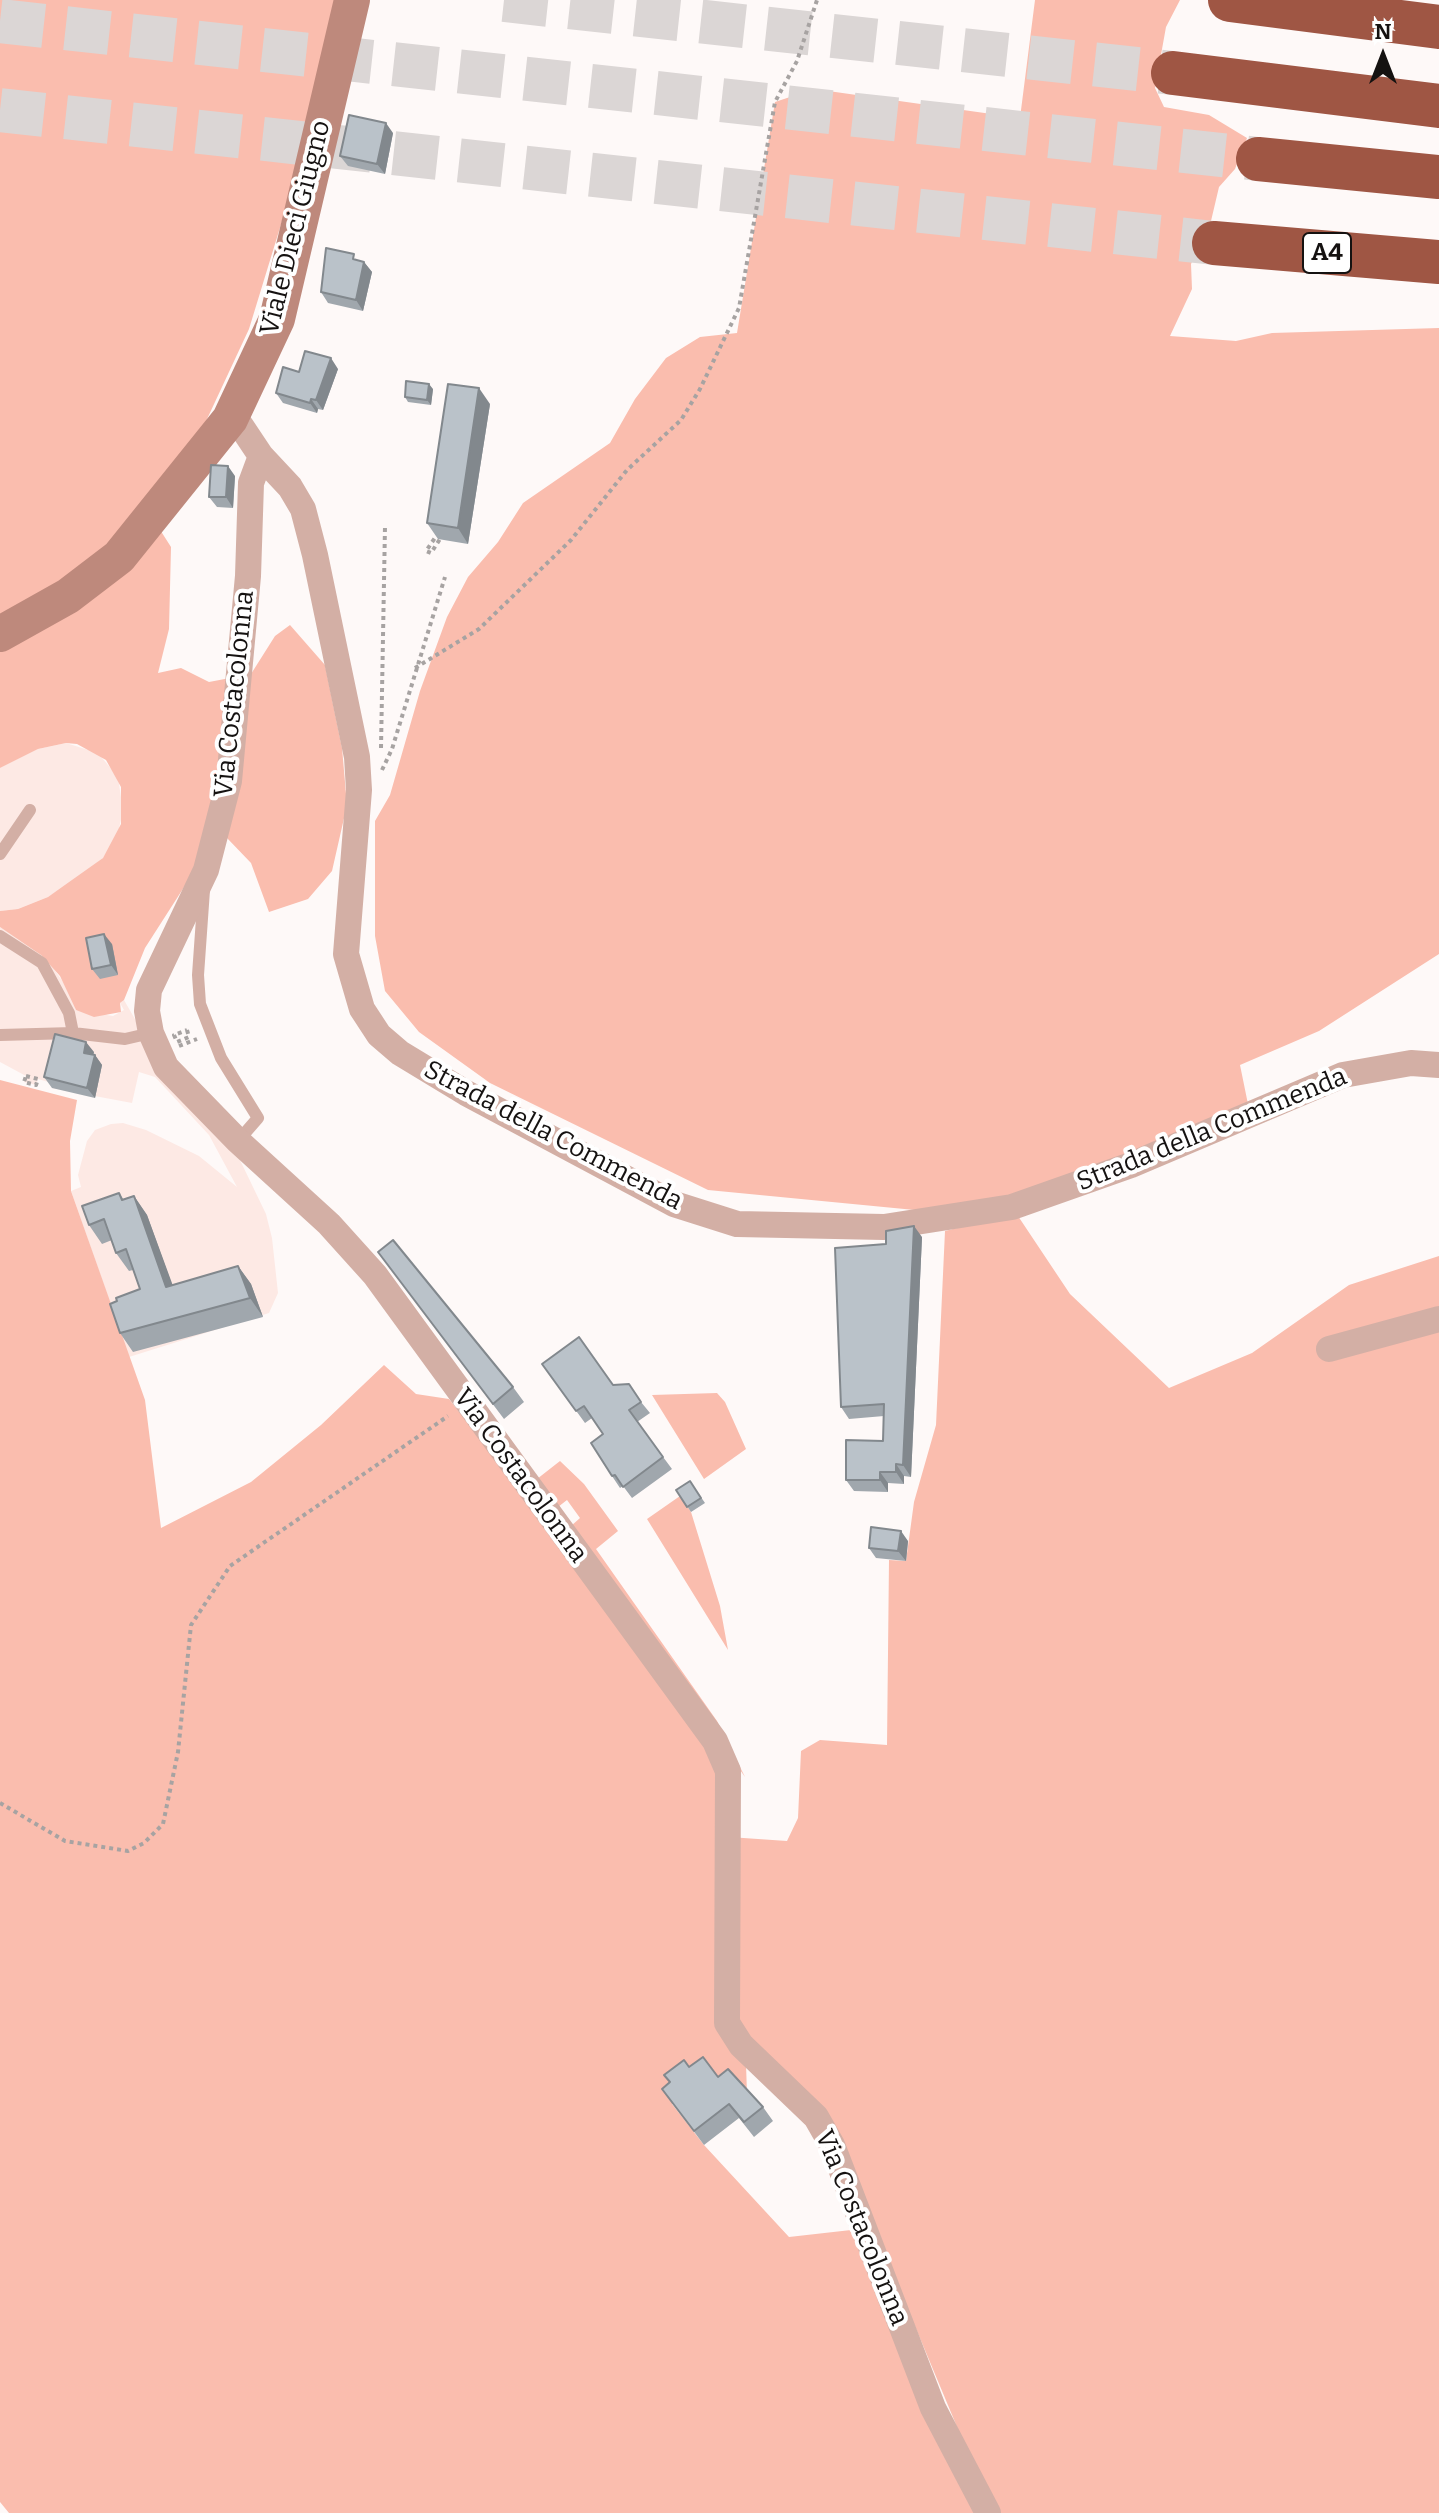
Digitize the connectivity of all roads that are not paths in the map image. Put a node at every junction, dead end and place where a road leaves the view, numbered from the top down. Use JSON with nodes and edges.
{"nodes":[{"id":1,"x":352,"y":0,"type":"edge"},
{"id":2,"x":1230,"y":0,"type":"edge"},
{"id":3,"x":1439,"y":27,"type":"edge"},
{"id":4,"x":1173,"y":73,"type":"tunnel mouth"},
{"id":5,"x":1439,"y":106,"type":"edge"},
{"id":6,"x":1258,"y":159,"type":"tunnel mouth"},
{"id":7,"x":1439,"y":177,"type":"edge"},
{"id":8,"x":1214,"y":243,"type":"tunnel mouth"},
{"id":9,"x":1439,"y":262,"type":"edge"},
{"id":10,"x":230,"y":419,"type":"junction"},
{"id":11,"x":261,"y":456,"type":"junction"},
{"id":12,"x":0,"y":634,"type":"edge"},
{"id":13,"x":30,"y":810,"type":"dead end"},
{"id":14,"x":0,"y":854,"type":"edge"},
{"id":15,"x":206,"y":870,"type":"junction"},
{"id":16,"x":0,"y":936,"type":"edge"},
{"id":17,"x":73,"y":1033,"type":"junction"},
{"id":18,"x":163,"y":1034,"type":"junction"},
{"id":19,"x":0,"y":1035,"type":"edge"},
{"id":20,"x":1439,"y":1065,"type":"edge"},
{"id":21,"x":238,"y":1141,"type":"junction"},
{"id":22,"x":1439,"y":1319,"type":"edge"},
{"id":23,"x":1329,"y":1349,"type":"dead end"},
{"id":24,"x":988,"y":2513,"type":"edge"}],
"edges":[{"from":1,"to":10,"type":"main road","name":"Viale Dieci Giugno"},
{"from":2,"to":3,"type":"highway"},
{"from":4,"to":5,"type":"highway"},
{"from":6,"to":7,"type":"highway"},
{"from":8,"to":9,"type":"highway","number":"A4"},
{"from":10,"to":11,"type":"street","name":"Strada della Commenda"},
{"from":10,"to":12,"type":"main road","name":"Viale Dieci Giugno"},
{"from":11,"to":15,"type":"street","name":"Via Costacolonna"},
{"from":11,"to":20,"type":"street","name":"Strada della Commenda"},
{"from":13,"to":14,"type":"lane"},
{"from":15,"to":18,"type":"street","name":"Via Costacolonna"},
{"from":15,"to":21,"type":"lane"},
{"from":16,"to":17,"type":"lane"},
{"from":17,"to":18,"type":"lane"},
{"from":17,"to":19,"type":"lane"},
{"from":18,"to":21,"type":"street","name":"Via Costacolonna"},
{"from":21,"to":24,"type":"street","name":"Via Costacolonna"},
{"from":22,"to":23,"type":"street"}]}
